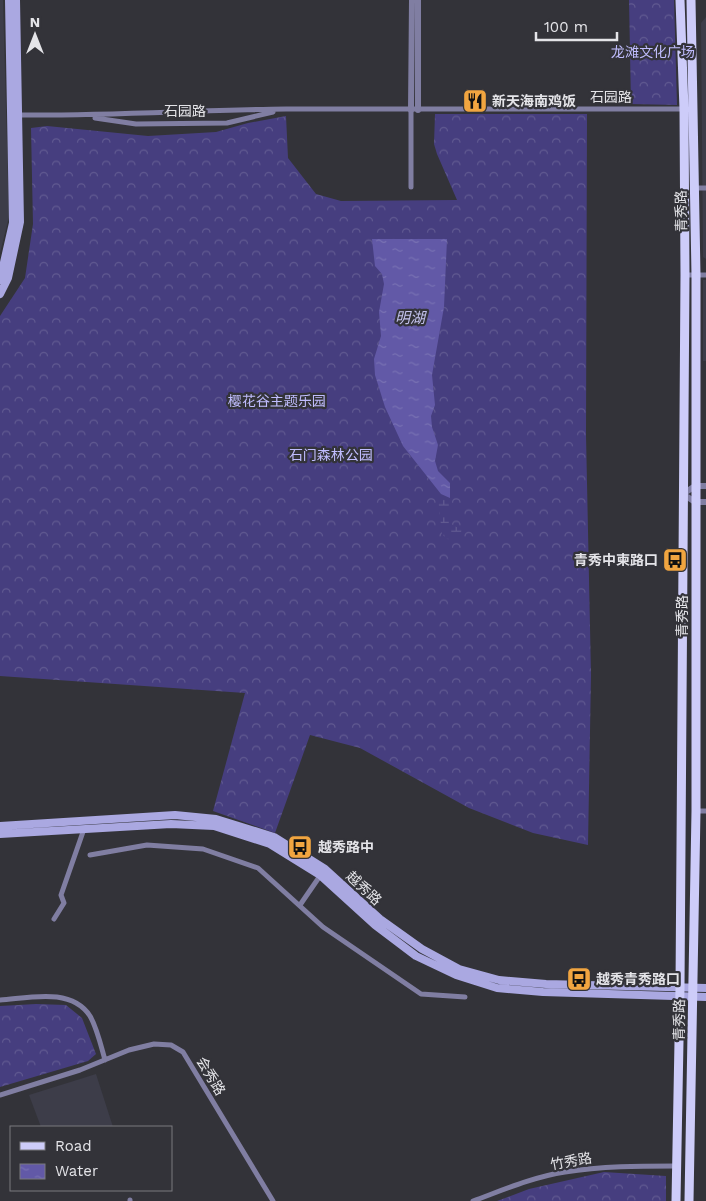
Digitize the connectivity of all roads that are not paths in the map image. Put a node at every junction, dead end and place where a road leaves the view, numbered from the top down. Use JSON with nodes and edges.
{"nodes":[{"id":1,"x":9,"y":0,"type":"edge"},
{"id":2,"x":16,"y":0,"type":"edge"},
{"id":3,"x":412,"y":0,"type":"edge"},
{"id":4,"x":418,"y":0,"type":"edge"},
{"id":5,"x":680,"y":0,"type":"edge"},
{"id":6,"x":691,"y":0,"type":"edge"},
{"id":7,"x":697,"y":0,"type":"edge"},
{"id":8,"x":692,"y":12,"type":"junction"},
{"id":9,"x":285,"y":109,"type":"junction"},
{"id":10,"x":684,"y":109,"type":"junction"},
{"id":11,"x":415,"y":110,"type":"junction"},
{"id":12,"x":18,"y":115,"type":"junction"},
{"id":13,"x":84,"y":116,"type":"junction"},
{"id":14,"x":411,"y":187,"type":"dead end"},
{"id":15,"x":695,"y":188,"type":"junction"},
{"id":16,"x":706,"y":188,"type":"edge"},
{"id":17,"x":706,"y":274,"type":"edge"},
{"id":18,"x":684,"y":275,"type":"junction"},
{"id":19,"x":696,"y":275,"type":"junction"},
{"id":20,"x":0,"y":280,"type":"edge"},
{"id":21,"x":0,"y":294,"type":"edge"},
{"id":22,"x":695,"y":486,"type":"junction"},
{"id":23,"x":706,"y":486,"type":"edge"},
{"id":24,"x":683,"y":494,"type":"junction"},
{"id":25,"x":695,"y":502,"type":"junction"},
{"id":26,"x":706,"y":502,"type":"edge"},
{"id":27,"x":696,"y":811,"type":"junction"},
{"id":28,"x":706,"y":811,"type":"edge"},
{"id":29,"x":0,"y":826,"type":"edge"},
{"id":30,"x":84,"y":829,"type":"junction"},
{"id":31,"x":0,"y":834,"type":"edge"},
{"id":32,"x":90,"y":855,"type":"dead end"},
{"id":33,"x":323,"y":872,"type":"junction"},
{"id":34,"x":300,"y":905,"type":"junction"},
{"id":35,"x":54,"y":919,"type":"dead end"},
{"id":36,"x":706,"y":988,"type":"edge"},
{"id":37,"x":680,"y":992,"type":"junction"},
{"id":38,"x":693,"y":993,"type":"junction"},
{"id":39,"x":465,"y":997,"type":"dead end"},
{"id":40,"x":706,"y":997,"type":"edge"},
{"id":41,"x":0,"y":1000,"type":"edge"},
{"id":42,"x":106,"y":1060,"type":"junction"},
{"id":43,"x":0,"y":1096,"type":"edge"},
{"id":44,"x":676,"y":1166,"type":"junction"},
{"id":45,"x":273,"y":1201,"type":"edge"},
{"id":46,"x":473,"y":1201,"type":"edge"},
{"id":47,"x":676,"y":1201,"type":"edge"},
{"id":48,"x":690,"y":1201,"type":"edge"}],
"edges":[{"from":1,"to":20,"type":"main road"},
{"from":2,"to":12,"type":"main road"},
{"from":3,"to":11,"type":"street"},
{"from":4,"to":11,"type":"street"},
{"from":5,"to":10,"type":"main road","name":"青秀路"},
{"from":6,"to":8,"type":"main road","name":"青秀路"},
{"from":7,"to":8,"type":"main road"},
{"from":8,"to":15,"type":"main road","name":"青秀路"},
{"from":9,"to":11,"type":"street","name":"石园路"},
{"from":9,"to":13,"type":"street","name":"石园路"},
{"from":9,"to":13,"type":"street","name":"石园路"},
{"from":10,"to":11,"type":"street","name":"石园路"},
{"from":10,"to":18,"type":"main road","name":"青秀路"},
{"from":11,"to":14,"type":"street"},
{"from":12,"to":13,"type":"street","name":"石园路"},
{"from":12,"to":21,"type":"main road"},
{"from":15,"to":16,"type":"street"},
{"from":15,"to":19,"type":"main road","name":"青秀路"},
{"from":17,"to":19,"type":"street"},
{"from":18,"to":19,"type":"street"},
{"from":18,"to":24,"type":"main road","name":"青秀路"},
{"from":19,"to":22,"type":"main road","name":"青秀路"},
{"from":22,"to":23,"type":"street"},
{"from":22,"to":24,"type":"street"},
{"from":22,"to":25,"type":"main road","name":"青秀路"},
{"from":24,"to":25,"type":"street"},
{"from":24,"to":37,"type":"main road","name":"青秀路"},
{"from":25,"to":26,"type":"street"},
{"from":25,"to":27,"type":"main road","name":"青秀路"},
{"from":27,"to":28,"type":"street"},
{"from":27,"to":38,"type":"main road","name":"青秀路"},
{"from":29,"to":33,"type":"main road","name":"越秀路"},
{"from":30,"to":31,"type":"main road","name":"越秀路"},
{"from":30,"to":33,"type":"main road","name":"越秀路"},
{"from":30,"to":35,"type":"street"},
{"from":32,"to":34,"type":"street"},
{"from":33,"to":34,"type":"street"},
{"from":33,"to":37,"type":"main road","name":"越秀路"},
{"from":34,"to":39,"type":"street"},
{"from":36,"to":38,"type":"main road"},
{"from":37,"to":38,"type":"main road","name":"越秀路"},
{"from":37,"to":44,"type":"main road","name":"青秀路"},
{"from":38,"to":40,"type":"main road"},
{"from":38,"to":48,"type":"main road","name":"青秀路"},
{"from":41,"to":42,"type":"street"},
{"from":42,"to":43,"type":"street","name":"会秀路"},
{"from":42,"to":45,"type":"street","name":"会秀路"},
{"from":44,"to":46,"type":"street","name":"竹秀路"},
{"from":44,"to":47,"type":"main road","name":"青秀路"}]}
